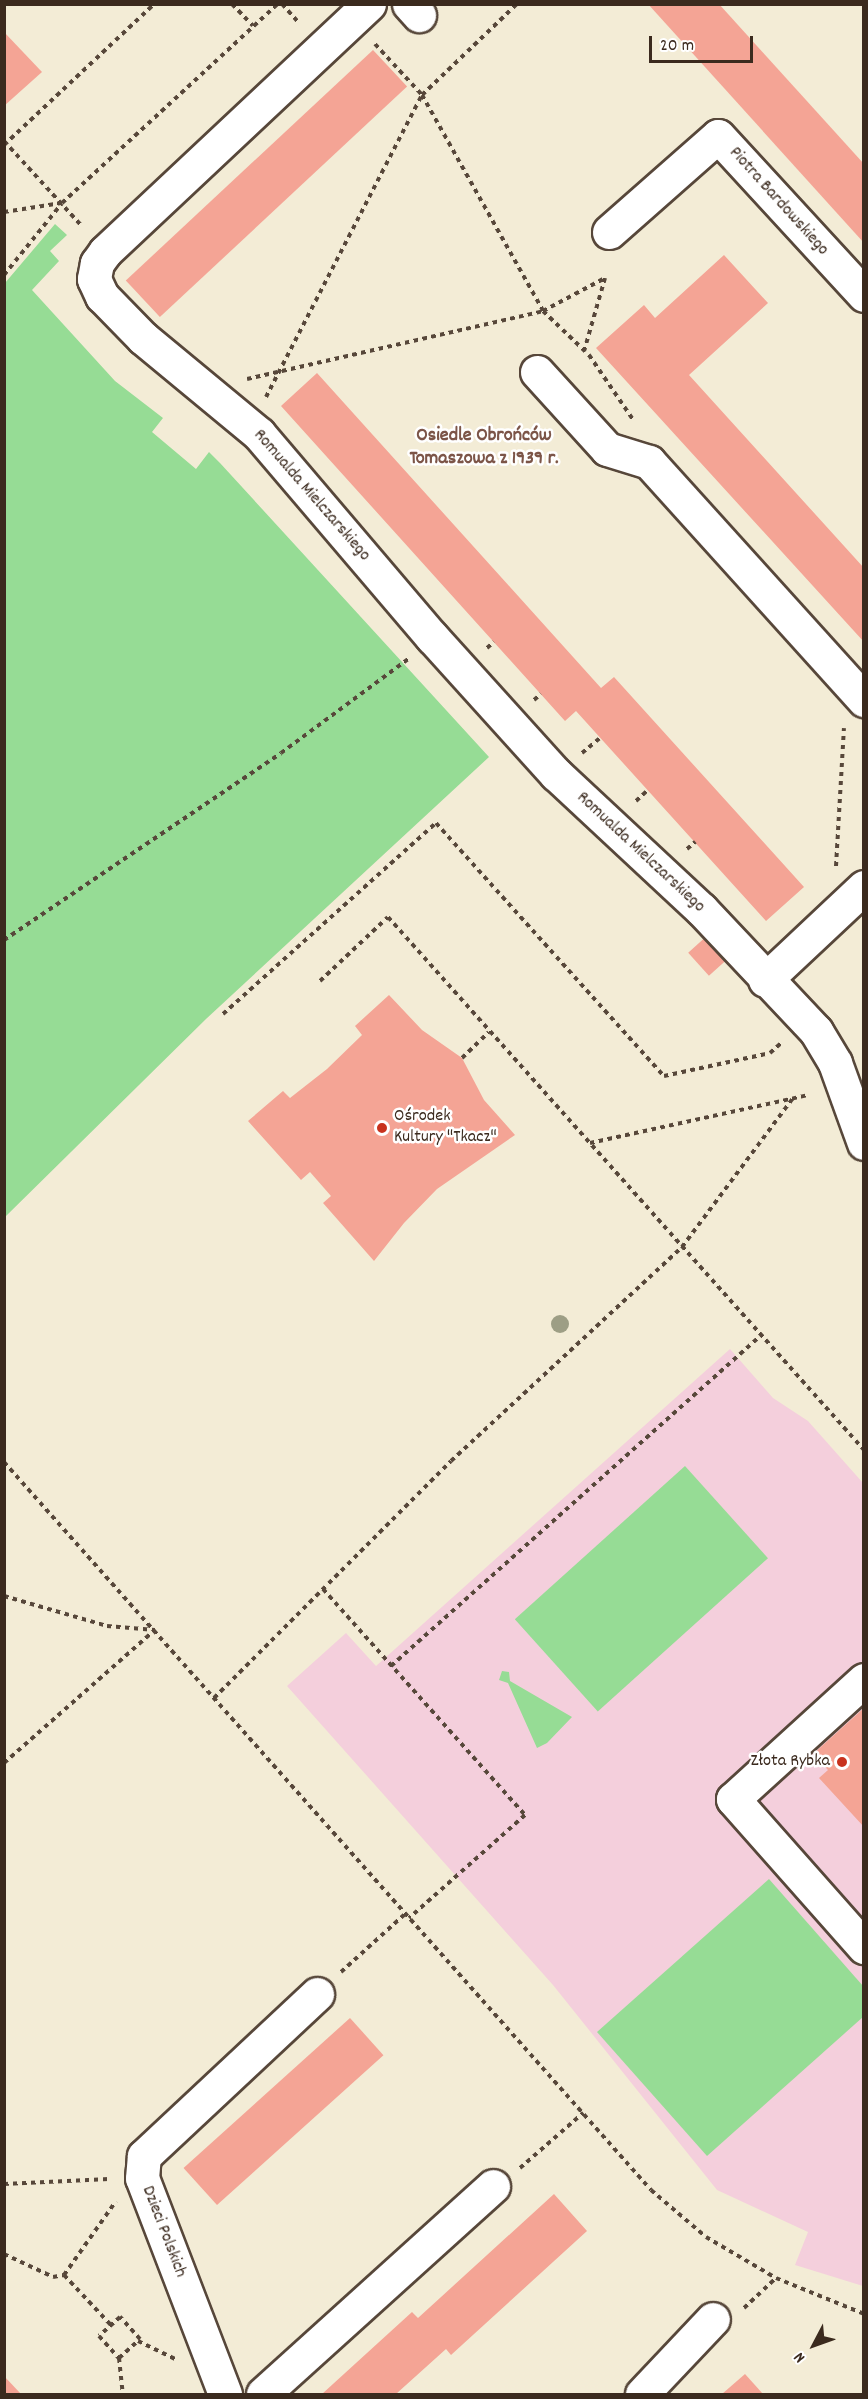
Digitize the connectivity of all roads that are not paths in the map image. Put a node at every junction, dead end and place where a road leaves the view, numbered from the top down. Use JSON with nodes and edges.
{"nodes":[{"id":1,"x":369,"y":4,"type":"edge"},
{"id":2,"x":609,"y":232,"type":"dead end"},
{"id":3,"x":864,"y":295,"type":"edge"},
{"id":4,"x":537,"y":372,"type":"dead end"},
{"id":5,"x":857,"y":711,"type":"edge"},
{"id":6,"x":864,"y":887,"type":"edge"},
{"id":7,"x":765,"y":980,"type":"junction"},
{"id":8,"x":864,"y":1143,"type":"edge"},
{"id":9,"x":864,"y":1680,"type":"edge"},
{"id":10,"x":864,"y":1947,"type":"edge"},
{"id":11,"x":317,"y":1994,"type":"road end"},
{"id":12,"x":493,"y":2186,"type":"dead end"},
{"id":13,"x":713,"y":2319,"type":"dead end"},
{"id":14,"x":225,"y":2394,"type":"edge"},
{"id":15,"x":263,"y":2394,"type":"edge"},
{"id":16,"x":642,"y":2394,"type":"edge"}],
"edges":[{"from":1,"to":7,"type":"street","name":"Romualda Mielczarskiego"},
{"from":2,"to":3,"type":"street","name":"Piotra Bardowskiego"},
{"from":4,"to":5,"type":"street"},
{"from":6,"to":7,"type":"street"},
{"from":7,"to":8,"type":"street","name":"Romualda Mielczarskiego"},
{"from":9,"to":10,"type":"street"},
{"from":11,"to":14,"type":"street","name":"Dzieci Polskich"},
{"from":12,"to":15,"type":"street"},
{"from":13,"to":16,"type":"street"}]}
